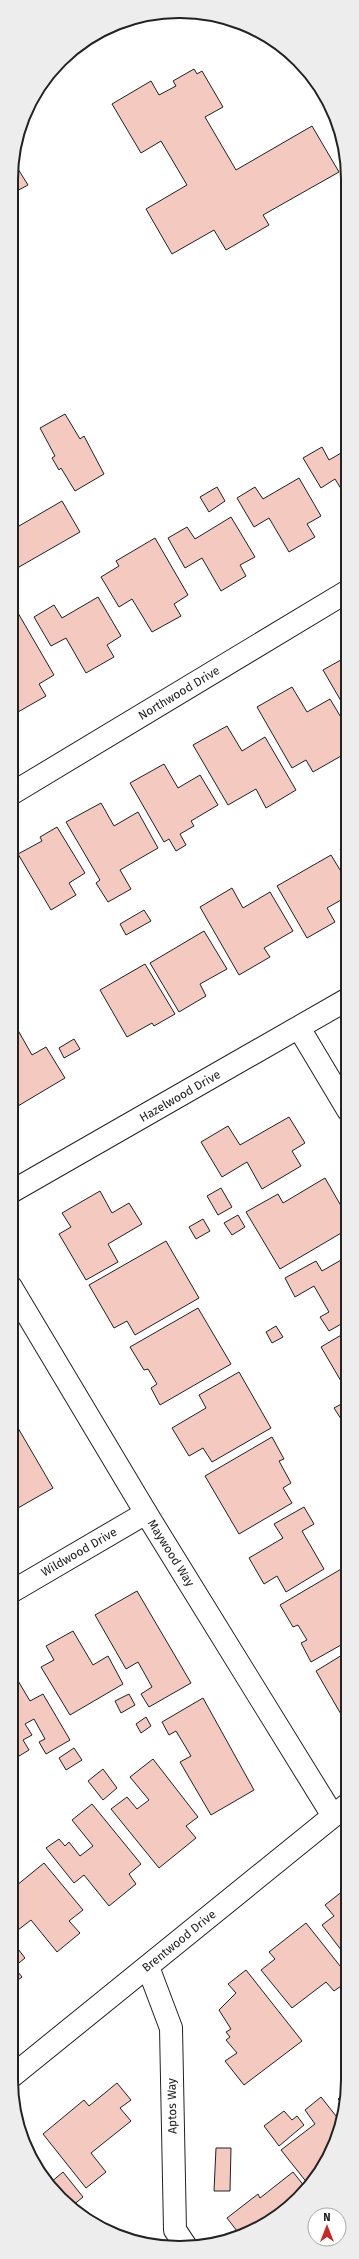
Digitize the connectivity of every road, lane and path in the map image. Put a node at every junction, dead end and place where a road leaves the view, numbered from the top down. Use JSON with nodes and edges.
{"nodes":[{"id":1,"x":341,"y":595,"type":"edge"},
{"id":2,"x":18,"y":790,"type":"edge"},
{"id":3,"x":341,"y":1003,"type":"edge"},
{"id":4,"x":299,"y":1028,"type":"junction"},
{"id":5,"x":341,"y":1098,"type":"edge"},
{"id":6,"x":18,"y":1188,"type":"edge"},
{"id":7,"x":18,"y":1299,"type":"edge"},
{"id":8,"x":146,"y":1513,"type":"junction"},
{"id":9,"x":18,"y":1588,"type":"edge"},
{"id":10,"x":340,"y":1810,"type":"edge"},
{"id":11,"x":148,"y":1967,"type":"junction"},
{"id":12,"x":18,"y":2071,"type":"edge"},
{"id":13,"x":182,"y":2241,"type":"edge"}],
"edges":[{"from":1,"to":2,"type":"street","name":"Northwood Drive"},
{"from":3,"to":4,"type":"street","name":"Hazelwood Drive"},
{"from":4,"to":5,"type":"street"},
{"from":4,"to":6,"type":"street","name":"Hazelwood Drive"},
{"from":7,"to":8,"type":"street","name":"Maywood Way"},
{"from":8,"to":9,"type":"street","name":"Wildwood Drive"},
{"from":8,"to":10,"type":"street","name":"Maywood Way"},
{"from":10,"to":11,"type":"street","name":"Brentwood Drive"},
{"from":11,"to":12,"type":"street","name":"Brentwood Drive"},
{"from":11,"to":13,"type":"street","name":"Aptos Way"}]}
